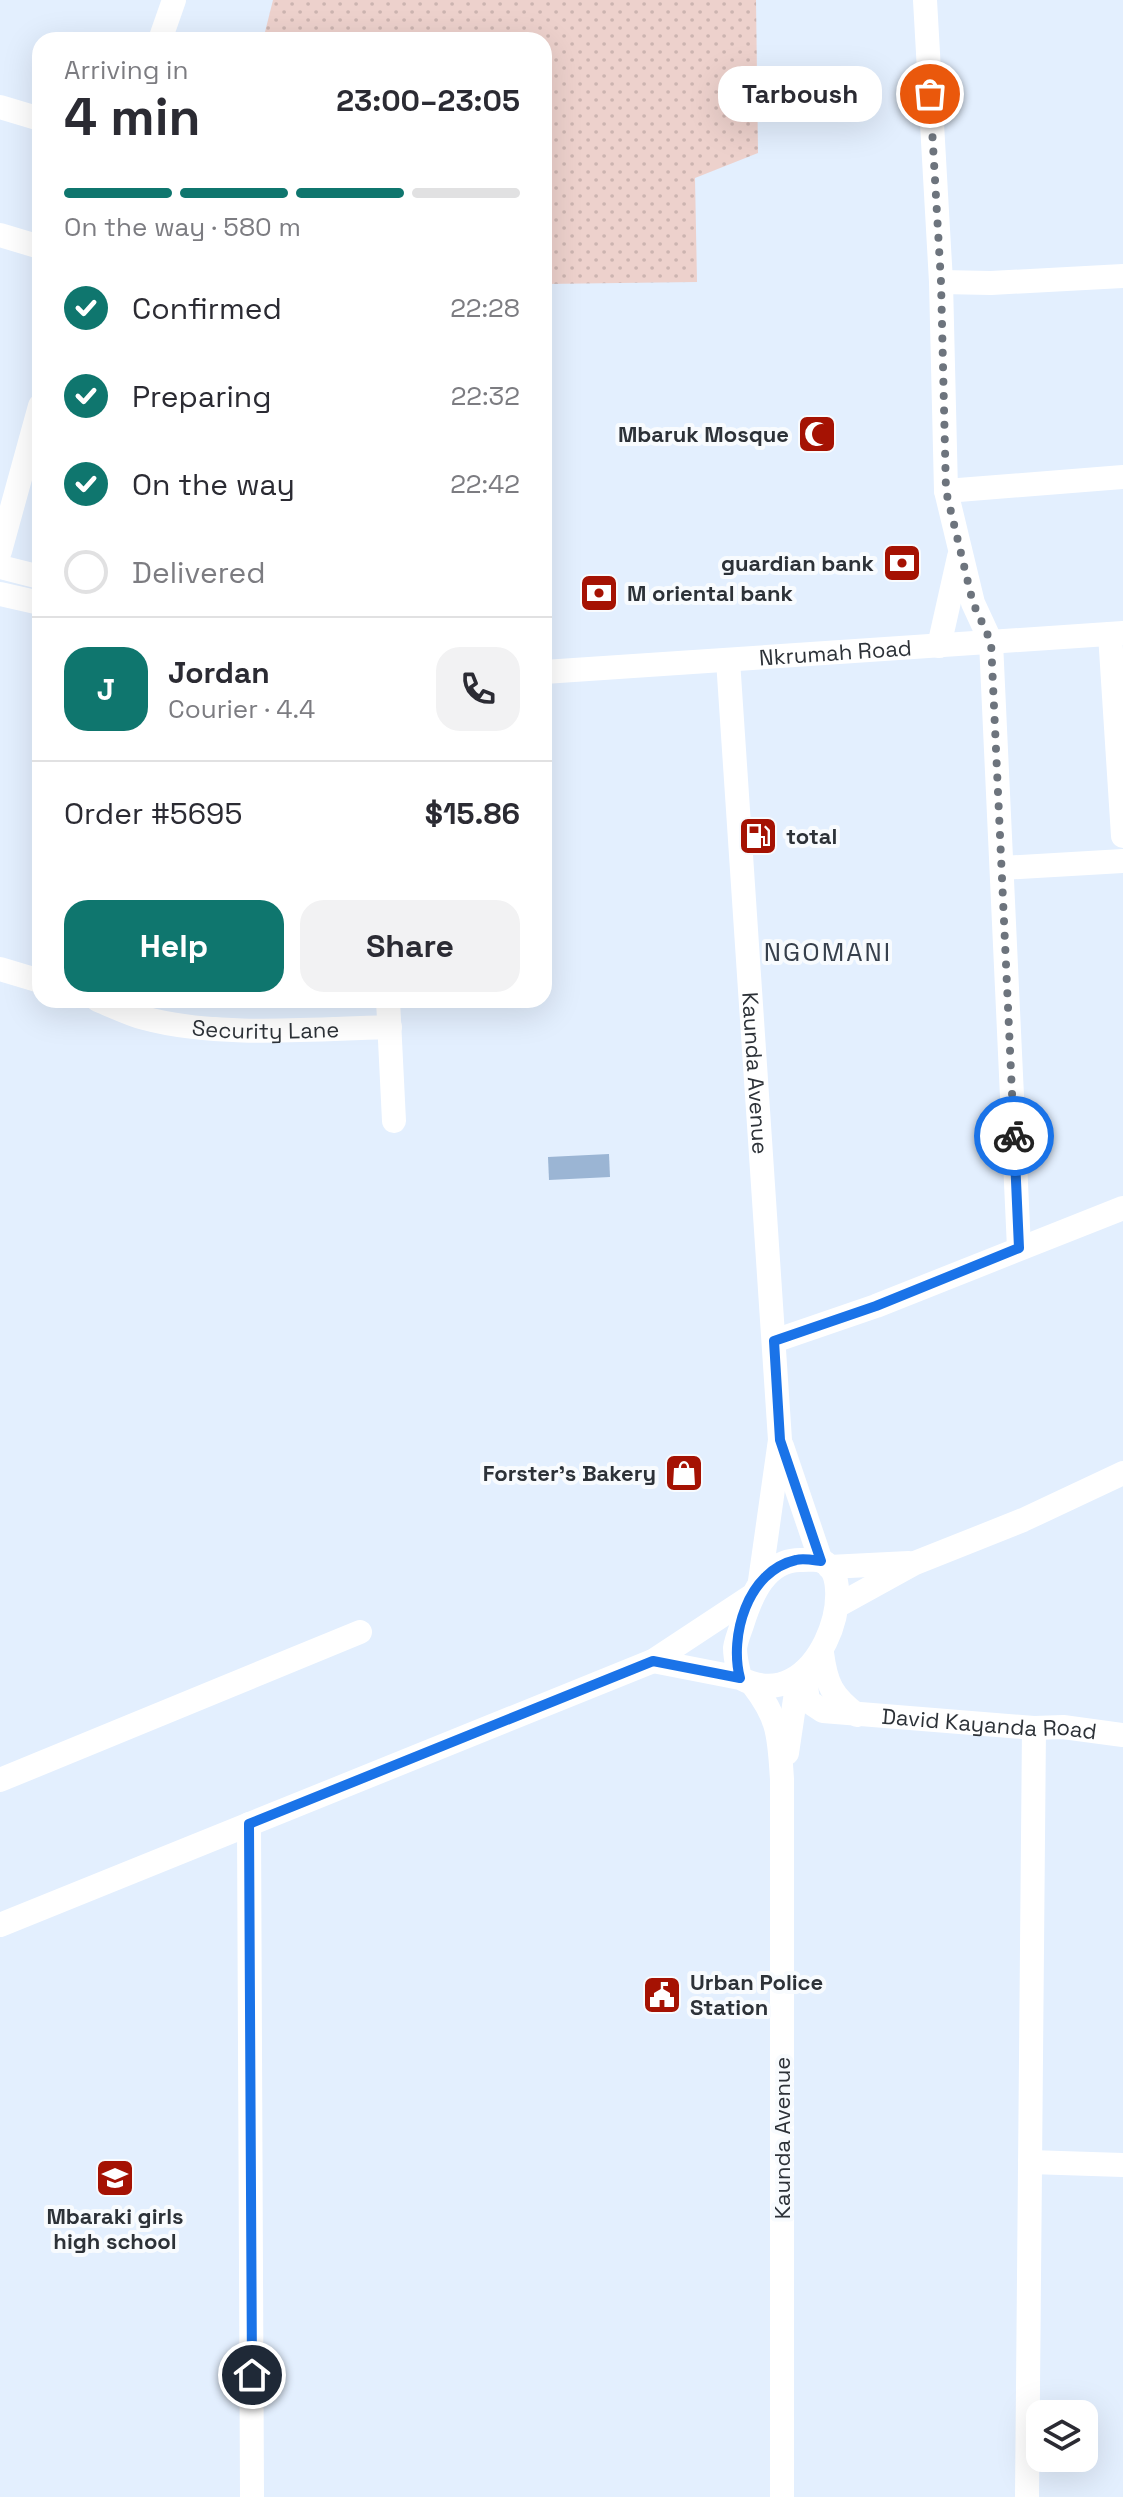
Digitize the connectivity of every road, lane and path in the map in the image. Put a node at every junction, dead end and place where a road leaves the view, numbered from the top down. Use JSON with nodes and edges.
{"nodes":[{"id":1,"x":174,"y":0,"type":"edge"},
{"id":2,"x":925,"y":0,"type":"edge"},
{"id":3,"x":163,"y":32,"type":"edge"},
{"id":4,"x":0,"y":107,"type":"edge"},
{"id":5,"x":32,"y":117,"type":"edge"},
{"id":6,"x":0,"y":235,"type":"edge"},
{"id":7,"x":32,"y":245,"type":"edge"},
{"id":8,"x":1123,"y":276,"type":"edge"},
{"id":9,"x":941,"y":282,"type":"junction"},
{"id":10,"x":32,"y":435,"type":"edge"},
{"id":11,"x":1123,"y":477,"type":"edge"},
{"id":12,"x":946,"y":491,"type":"junction"},
{"id":13,"x":0,"y":551,"type":"edge"},
{"id":14,"x":960,"y":555,"type":"junction"},
{"id":15,"x":0,"y":567,"type":"edge"},
{"id":16,"x":32,"y":575,"type":"edge"},
{"id":17,"x":0,"y":594,"type":"edge"},
{"id":18,"x":32,"y":601,"type":"edge"},
{"id":19,"x":1117,"y":634,"type":"edge"},
{"id":20,"x":991,"y":642,"type":"junction"},
{"id":21,"x":939,"y":646,"type":"junction"},
{"id":22,"x":728,"y":660,"type":"junction"},
{"id":23,"x":552,"y":671,"type":"edge"},
{"id":24,"x":1123,"y":836,"type":"edge"},
{"id":25,"x":1123,"y":861,"type":"edge"},
{"id":26,"x":1002,"y":868,"type":"junction"},
{"id":27,"x":0,"y":969,"type":"edge"},
{"id":28,"x":32,"y":979,"type":"edge"},
{"id":29,"x":119,"y":1008,"type":"edge"},
{"id":30,"x":389,"y":1008,"type":"edge"},
{"id":31,"x":390,"y":1027,"type":"junction"},
{"id":32,"x":394,"y":1121,"type":"dead end"},
{"id":33,"x":1123,"y":1208,"type":"edge"},
{"id":34,"x":1019,"y":1248,"type":"junction"},
{"id":35,"x":774,"y":1341,"type":"junction"},
{"id":36,"x":780,"y":1440,"type":"junction"},
{"id":37,"x":1123,"y":1473,"type":"edge"},
{"id":38,"x":915,"y":1563,"type":"junction"},
{"id":39,"x":825,"y":1564,"type":"junction"},
{"id":40,"x":755,"y":1589,"type":"junction"},
{"id":41,"x":837,"y":1606,"type":"junction"},
{"id":42,"x":360,"y":1632,"type":"dead end"},
{"id":43,"x":822,"y":1653,"type":"junction"},
{"id":44,"x":653,"y":1661,"type":"junction"},
{"id":45,"x":801,"y":1674,"type":"junction"},
{"id":46,"x":747,"y":1682,"type":"junction"},
{"id":47,"x":857,"y":1715,"type":"junction"},
{"id":48,"x":1034,"y":1728,"type":"junction"},
{"id":49,"x":1123,"y":1735,"type":"edge"},
{"id":50,"x":782,"y":1779,"type":"junction"},
{"id":51,"x":0,"y":1780,"type":"edge"},
{"id":52,"x":249,"y":1824,"type":"junction"},
{"id":53,"x":0,"y":1925,"type":"edge"},
{"id":54,"x":1030,"y":2162,"type":"junction"},
{"id":55,"x":1123,"y":2165,"type":"edge"},
{"id":56,"x":252,"y":2497,"type":"edge"},
{"id":57,"x":782,"y":2497,"type":"edge"},
{"id":58,"x":1027,"y":2497,"type":"edge"}],
"edges":[{"from":1,"to":3,"type":"street"},
{"from":2,"to":9,"type":"street"},
{"from":4,"to":5,"type":"street"},
{"from":6,"to":7,"type":"street"},
{"from":8,"to":9,"type":"street"},
{"from":9,"to":12,"type":"street"},
{"from":10,"to":13,"type":"street"},
{"from":11,"to":12,"type":"street"},
{"from":12,"to":14,"type":"street"},
{"from":14,"to":20,"type":"street"},
{"from":14,"to":21,"type":"street"},
{"from":15,"to":16,"type":"street"},
{"from":17,"to":18,"type":"street"},
{"from":19,"to":20,"type":"street","name":"Nkrumah Road"},
{"from":19,"to":24,"type":"street"},
{"from":20,"to":21,"type":"street","name":"Nkrumah Road"},
{"from":20,"to":26,"type":"street"},
{"from":21,"to":22,"type":"street","name":"Nkrumah Road"},
{"from":22,"to":23,"type":"street","name":"Nkrumah Road"},
{"from":22,"to":35,"type":"street","name":"Kaunda Avenue"},
{"from":25,"to":26,"type":"street"},
{"from":26,"to":34,"type":"street"},
{"from":27,"to":28,"type":"street"},
{"from":29,"to":31,"type":"street","name":"Security Lane"},
{"from":30,"to":31,"type":"street"},
{"from":31,"to":32,"type":"street"},
{"from":33,"to":34,"type":"street"},
{"from":34,"to":35,"type":"street"},
{"from":35,"to":36,"type":"street","name":"Kaunda Avenue"},
{"from":36,"to":39,"type":"street"},
{"from":36,"to":40,"type":"street"},
{"from":37,"to":38,"type":"street"},
{"from":38,"to":39,"type":"street"},
{"from":38,"to":41,"type":"street"},
{"from":39,"to":40,"type":"street"},
{"from":39,"to":41,"type":"street"},
{"from":40,"to":44,"type":"street"},
{"from":40,"to":46,"type":"street"},
{"from":41,"to":43,"type":"street"},
{"from":42,"to":51,"type":"street"},
{"from":43,"to":45,"type":"street"},
{"from":43,"to":47,"type":"street","name":"David Kayanda Road"},
{"from":44,"to":46,"type":"street"},
{"from":44,"to":52,"type":"street"},
{"from":45,"to":46,"type":"street"},
{"from":45,"to":47,"type":"street","name":"David Kayanda Road"},
{"from":45,"to":50,"type":"street"},
{"from":46,"to":50,"type":"street"},
{"from":47,"to":48,"type":"street","name":"David Kayanda Road"},
{"from":48,"to":49,"type":"street","name":"David Kayanda Road"},
{"from":48,"to":54,"type":"street"},
{"from":50,"to":57,"type":"street","name":"Kaunda Avenue"},
{"from":52,"to":53,"type":"street"},
{"from":52,"to":56,"type":"street"},
{"from":54,"to":55,"type":"street"},
{"from":54,"to":58,"type":"street"}]}
